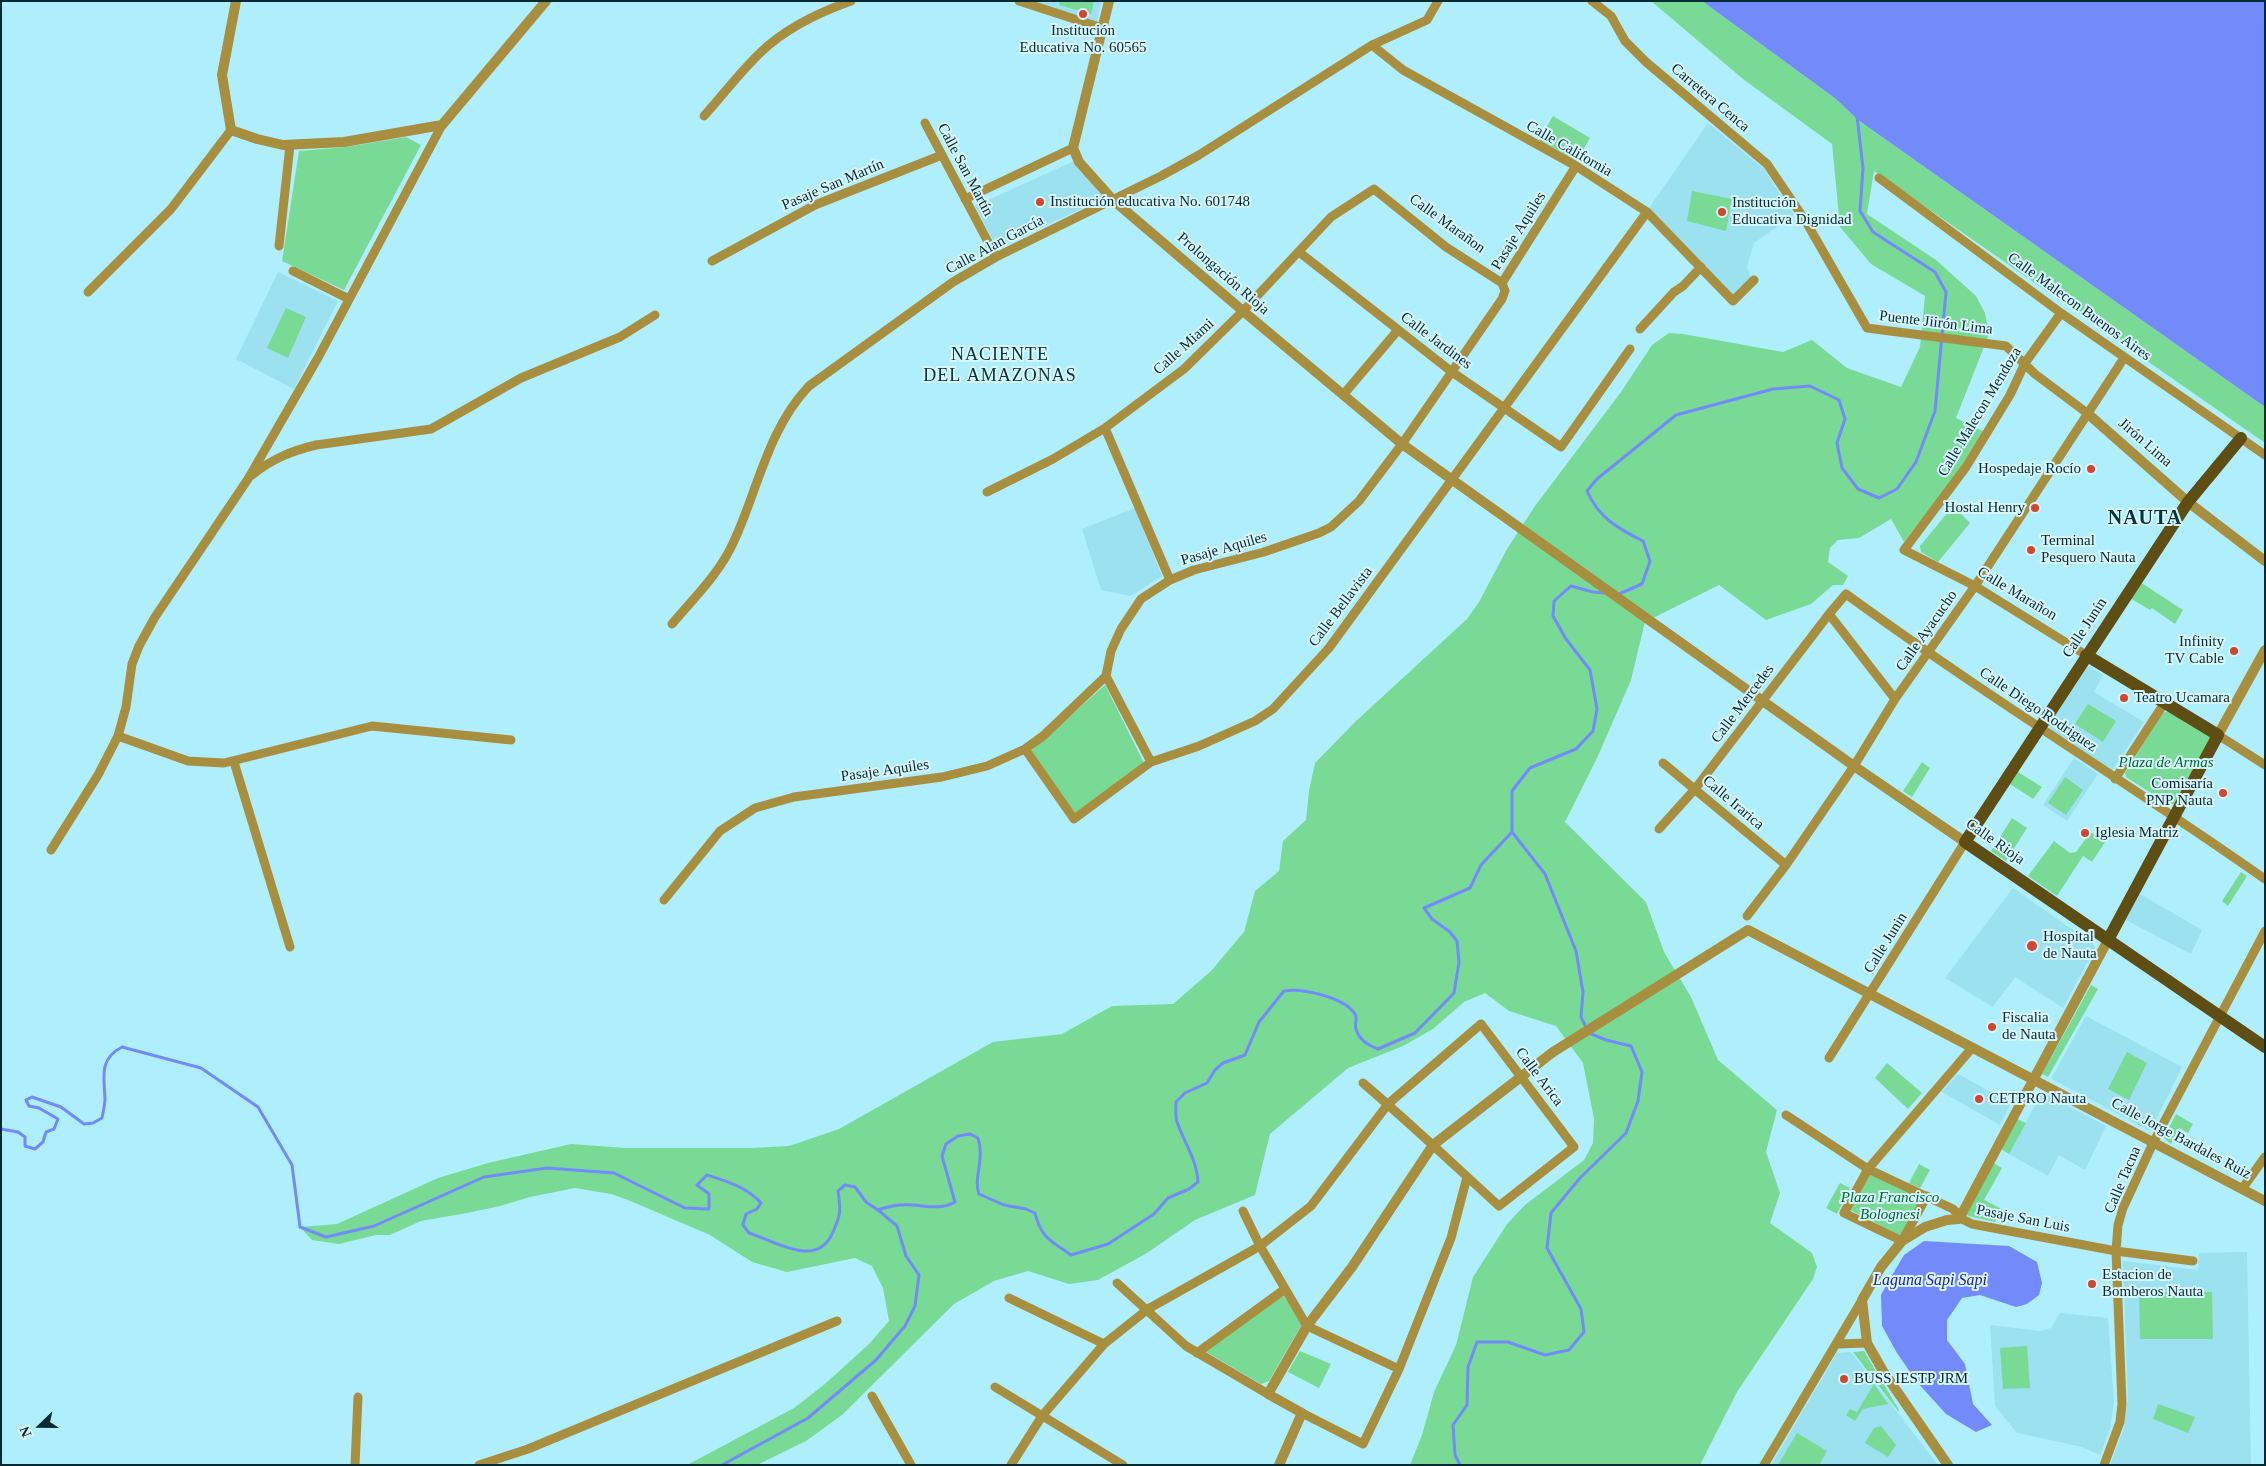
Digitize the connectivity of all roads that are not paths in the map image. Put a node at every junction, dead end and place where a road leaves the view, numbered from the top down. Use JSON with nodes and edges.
{"nodes":[{"id":1,"x":236,"y":1,"type":"edge"},
{"id":2,"x":546,"y":1,"type":"edge"},
{"id":3,"x":851,"y":1,"type":"edge"},
{"id":4,"x":1019,"y":1,"type":"edge"},
{"id":5,"x":1109,"y":1,"type":"edge"},
{"id":6,"x":1438,"y":1,"type":"edge"},
{"id":7,"x":1592,"y":1,"type":"edge"},
{"id":8,"x":1102,"y":28,"type":"junction"},
{"id":9,"x":1372,"y":45,"type":"junction"},
{"id":10,"x":704,"y":116,"type":"dead end"},
{"id":11,"x":925,"y":123,"type":"dead end"},
{"id":12,"x":442,"y":125,"type":"junction"},
{"id":13,"x":231,"y":130,"type":"junction"},
{"id":14,"x":290,"y":145,"type":"junction"},
{"id":15,"x":1073,"y":148,"type":"junction"},
{"id":16,"x":942,"y":155,"type":"junction"},
{"id":17,"x":1576,"y":166,"type":"junction"},
{"id":18,"x":1879,"y":178,"type":"dead end"},
{"id":19,"x":1374,"y":190,"type":"joint"},
{"id":20,"x":965,"y":199,"type":"junction"},
{"id":21,"x":1113,"y":200,"type":"junction"},
{"id":22,"x":1647,"y":212,"type":"junction"},
{"id":23,"x":1805,"y":220,"type":"joint"},
{"id":24,"x":279,"y":246,"type":"dead end"},
{"id":25,"x":1299,"y":252,"type":"junction"},
{"id":26,"x":996,"y":257,"type":"junction"},
{"id":27,"x":712,"y":261,"type":"dead end"},
{"id":28,"x":1701,"y":267,"type":"junction"},
{"id":29,"x":293,"y":271,"type":"dead end"},
{"id":30,"x":1754,"y":280,"type":"dead end"},
{"id":31,"x":1502,"y":281,"type":"junction"},
{"id":32,"x":88,"y":292,"type":"dead end"},
{"id":33,"x":349,"y":299,"type":"junction"},
{"id":34,"x":1243,"y":311,"type":"junction"},
{"id":35,"x":2061,"y":313,"type":"junction"},
{"id":36,"x":654,"y":315,"type":"dead end"},
{"id":37,"x":1640,"y":329,"type":"dead end"},
{"id":38,"x":1398,"y":330,"type":"junction"},
{"id":39,"x":2006,"y":346,"type":"joint"},
{"id":40,"x":1630,"y":349,"type":"dead end"},
{"id":41,"x":2124,"y":358,"type":"junction"},
{"id":42,"x":2025,"y":363,"type":"junction"},
{"id":43,"x":1452,"y":372,"type":"junction"},
{"id":44,"x":1343,"y":395,"type":"junction"},
{"id":45,"x":1504,"y":407,"type":"junction"},
{"id":46,"x":2088,"y":413,"type":"junction"},
{"id":47,"x":1105,"y":428,"type":"junction"},
{"id":48,"x":2241,"y":438,"type":"junction"},
{"id":49,"x":1402,"y":444,"type":"junction"},
{"id":50,"x":2265,"y":455,"type":"edge"},
{"id":51,"x":1451,"y":478,"type":"junction"},
{"id":52,"x":248,"y":479,"type":"junction"},
{"id":53,"x":987,"y":492,"type":"dead end"},
{"id":54,"x":2188,"y":502,"type":"junction"},
{"id":55,"x":1904,"y":550,"type":"joint"},
{"id":56,"x":2265,"y":561,"type":"edge"},
{"id":57,"x":1170,"y":580,"type":"junction"},
{"id":58,"x":1975,"y":586,"type":"junction"},
{"id":59,"x":1846,"y":594,"type":"joint"},
{"id":60,"x":1829,"y":614,"type":"junction"},
{"id":61,"x":672,"y":624,"type":"dead end"},
{"id":62,"x":2265,"y":650,"type":"edge"},
{"id":63,"x":1928,"y":654,"type":"junction"},
{"id":64,"x":2086,"y":655,"type":"junction"},
{"id":65,"x":1708,"y":661,"type":"joint"},
{"id":66,"x":1106,"y":676,"type":"junction"},
{"id":67,"x":1895,"y":699,"type":"junction"},
{"id":68,"x":1764,"y":700,"type":"junction"},
{"id":69,"x":2165,"y":702,"type":"junction"},
{"id":70,"x":2040,"y":728,"type":"junction"},
{"id":71,"x":2218,"y":735,"type":"junction"},
{"id":72,"x":118,"y":736,"type":"junction"},
{"id":73,"x":511,"y":740,"type":"dead end"},
{"id":74,"x":1025,"y":749,"type":"junction"},
{"id":75,"x":234,"y":762,"type":"junction"},
{"id":76,"x":1151,"y":762,"type":"junction"},
{"id":77,"x":1664,"y":763,"type":"dead end"},
{"id":78,"x":2265,"y":765,"type":"edge"},
{"id":79,"x":1854,"y":766,"type":"junction"},
{"id":80,"x":2115,"y":778,"type":"junction"},
{"id":81,"x":1695,"y":789,"type":"junction"},
{"id":82,"x":2175,"y":816,"type":"junction"},
{"id":83,"x":1659,"y":829,"type":"dead end"},
{"id":84,"x":1965,"y":842,"type":"junction"},
{"id":85,"x":51,"y":850,"type":"dead end"},
{"id":86,"x":1786,"y":865,"type":"junction"},
{"id":87,"x":2265,"y":879,"type":"edge"},
{"id":88,"x":664,"y":900,"type":"dead end"},
{"id":89,"x":1747,"y":916,"type":"dead end"},
{"id":90,"x":2265,"y":931,"type":"edge"},
{"id":91,"x":2108,"y":940,"type":"junction"},
{"id":92,"x":290,"y":947,"type":"dead end"},
{"id":93,"x":1871,"y":993,"type":"junction"},
{"id":94,"x":2220,"y":1016,"type":"junction"},
{"id":95,"x":2265,"y":1047,"type":"edge"},
{"id":96,"x":1972,"y":1048,"type":"junction"},
{"id":97,"x":1829,"y":1058,"type":"dead end"},
{"id":98,"x":1522,"y":1076,"type":"junction"},
{"id":99,"x":2034,"y":1078,"type":"junction"},
{"id":100,"x":1364,"y":1083,"type":"dead end"},
{"id":101,"x":1388,"y":1104,"type":"junction"},
{"id":102,"x":1786,"y":1115,"type":"dead end"},
{"id":103,"x":2154,"y":1141,"type":"junction"},
{"id":104,"x":1432,"y":1145,"type":"junction"},
{"id":105,"x":2265,"y":1156,"type":"edge"},
{"id":106,"x":1868,"y":1169,"type":"junction"},
{"id":107,"x":1466,"y":1177,"type":"junction"},
{"id":108,"x":2242,"y":1189,"type":"junction"},
{"id":109,"x":1927,"y":1196,"type":"junction"},
{"id":110,"x":2265,"y":1201,"type":"edge"},
{"id":111,"x":1243,"y":1211,"type":"dead end"},
{"id":112,"x":1960,"y":1217,"type":"junction"},
{"id":113,"x":1902,"y":1241,"type":"junction"},
{"id":114,"x":1260,"y":1246,"type":"junction"},
{"id":115,"x":2116,"y":1251,"type":"junction"},
{"id":116,"x":2193,"y":1260,"type":"dead end"},
{"id":117,"x":1118,"y":1282,"type":"dead end"},
{"id":118,"x":1285,"y":1289,"type":"junction"},
{"id":119,"x":1009,"y":1298,"type":"dead end"},
{"id":120,"x":1862,"y":1300,"type":"junction"},
{"id":121,"x":1148,"y":1309,"type":"junction"},
{"id":122,"x":837,"y":1321,"type":"dead end"},
{"id":123,"x":1308,"y":1326,"type":"junction"},
{"id":124,"x":1868,"y":1343,"type":"junction"},
{"id":125,"x":1104,"y":1344,"type":"junction"},
{"id":126,"x":1837,"y":1344,"type":"junction"},
{"id":127,"x":1197,"y":1353,"type":"junction"},
{"id":128,"x":1399,"y":1369,"type":"junction"},
{"id":129,"x":996,"y":1386,"type":"dead end"},
{"id":130,"x":1268,"y":1394,"type":"junction"},
{"id":131,"x":358,"y":1396,"type":"dead end"},
{"id":132,"x":872,"y":1396,"type":"dead end"},
{"id":133,"x":1302,"y":1413,"type":"junction"},
{"id":134,"x":1042,"y":1416,"type":"junction"},
{"id":135,"x":355,"y":1465,"type":"edge"},
{"id":136,"x":479,"y":1465,"type":"edge"},
{"id":137,"x":911,"y":1465,"type":"edge"},
{"id":138,"x":1011,"y":1465,"type":"edge"},
{"id":139,"x":1123,"y":1465,"type":"edge"},
{"id":140,"x":1279,"y":1465,"type":"edge"},
{"id":141,"x":1764,"y":1465,"type":"edge"},
{"id":142,"x":1948,"y":1465,"type":"edge"},
{"id":143,"x":2104,"y":1465,"type":"edge"}],
"edges":[{"from":1,"to":13,"type":"street"},
{"from":2,"to":12,"type":"street"},
{"from":3,"to":10,"type":"street"},
{"from":4,"to":8,"type":"street"},
{"from":5,"to":8,"type":"street"},
{"from":6,"to":9,"type":"street","name":"Calle Alan García"},
{"from":7,"to":23,"type":"street","name":"Carretera Cenca"},
{"from":8,"to":15,"type":"street"},
{"from":9,"to":17,"type":"street","name":"Calle California"},
{"from":9,"to":21,"type":"street","name":"Calle Alan García"},
{"from":11,"to":16,"type":"street","name":"Calle San Martín"},
{"from":12,"to":14,"type":"street"},
{"from":12,"to":33,"type":"street"},
{"from":13,"to":14,"type":"street"},
{"from":13,"to":32,"type":"street"},
{"from":14,"to":24,"type":"street"},
{"from":15,"to":20,"type":"street"},
{"from":15,"to":21,"type":"street","name":"Prolongación Rioja"},
{"from":16,"to":20,"type":"street","name":"Calle San Martín"},
{"from":16,"to":27,"type":"street","name":"Pasaje San Martín"},
{"from":17,"to":22,"type":"street","name":"Calle California"},
{"from":17,"to":31,"type":"street","name":"Pasaje Aquiles"},
{"from":18,"to":35,"type":"street","name":"Calle Malecon Buenos Aires"},
{"from":19,"to":25,"type":"street","name":"Calle Miami"},
{"from":19,"to":31,"type":"street","name":"Calle Marañon"},
{"from":20,"to":26,"type":"street","name":"Calle San Martín"},
{"from":21,"to":26,"type":"street","name":"Calle Alan García"},
{"from":21,"to":34,"type":"street","name":"Prolongación Rioja"},
{"from":22,"to":28,"type":"street","name":"Calle California"},
{"from":22,"to":45,"type":"street","name":"Calle Bellavista"},
{"from":23,"to":39,"type":"street","name":"Puente Jiirón Lima"},
{"from":25,"to":34,"type":"street","name":"Calle Miami"},
{"from":25,"to":38,"type":"street","name":"Calle Jardines"},
{"from":26,"to":61,"type":"street","name":"Calle Alan García"},
{"from":28,"to":30,"type":"street","name":"Calle California"},
{"from":28,"to":37,"type":"street"},
{"from":29,"to":33,"type":"street"},
{"from":31,"to":43,"type":"street","name":"Pasaje Aquiles"},
{"from":33,"to":52,"type":"street"},
{"from":34,"to":44,"type":"street","name":"Prolongación Rioja"},
{"from":34,"to":47,"type":"street","name":"Calle Miami"},
{"from":35,"to":41,"type":"street","name":"Calle Malecon Buenos Aires"},
{"from":35,"to":42,"type":"street","name":"Calle Malecon Mendoza"},
{"from":36,"to":52,"type":"street"},
{"from":38,"to":43,"type":"street","name":"Calle Jardines"},
{"from":38,"to":44,"type":"street"},
{"from":39,"to":42,"type":"street","name":"Jirón Lima"},
{"from":40,"to":45,"type":"street","name":"Calle Jardines"},
{"from":41,"to":46,"type":"street","name":"Calle Ayacucho"},
{"from":41,"to":48,"type":"street","name":"Calle Malecon Buenos Aires"},
{"from":42,"to":46,"type":"street","name":"Jirón Lima"},
{"from":42,"to":55,"type":"street","name":"Calle Malecon Mendoza"},
{"from":43,"to":45,"type":"street","name":"Calle Jardines"},
{"from":43,"to":49,"type":"street","name":"Pasaje Aquiles"},
{"from":44,"to":49,"type":"street","name":"Prolongación Rioja"},
{"from":45,"to":51,"type":"street","name":"Calle Bellavista"},
{"from":46,"to":54,"type":"street","name":"Jirón Lima"},
{"from":46,"to":58,"type":"street","name":"Calle Ayacucho"},
{"from":47,"to":53,"type":"street","name":"Calle Miami"},
{"from":47,"to":57,"type":"street"},
{"from":48,"to":50,"type":"street","name":"Calle Malecon Buenos Aires"},
{"from":48,"to":54,"type":"main road","name":"Calle Junín"},
{"from":49,"to":51,"type":"street","name":"Prolongación Rioja"},
{"from":49,"to":57,"type":"street","name":"Pasaje Aquiles"},
{"from":51,"to":65,"type":"street","name":"Prolongación Rioja"},
{"from":51,"to":76,"type":"street","name":"Calle Bellavista"},
{"from":52,"to":72,"type":"street"},
{"from":54,"to":56,"type":"street","name":"Jirón Lima"},
{"from":54,"to":64,"type":"main road","name":"Calle Junín"},
{"from":55,"to":58,"type":"street","name":"Calle Marañon"},
{"from":57,"to":66,"type":"street","name":"Pasaje Aquiles"},
{"from":58,"to":63,"type":"street","name":"Calle Ayacucho"},
{"from":58,"to":64,"type":"street","name":"Calle Marañon"},
{"from":59,"to":60,"type":"street","name":"Calle Mercedes"},
{"from":59,"to":63,"type":"street","name":"Calle Diego Rodriguez"},
{"from":60,"to":67,"type":"street"},
{"from":60,"to":68,"type":"street","name":"Calle Mercedes"},
{"from":62,"to":71,"type":"street"},
{"from":63,"to":67,"type":"street","name":"Calle Ayacucho"},
{"from":63,"to":70,"type":"street","name":"Calle Diego Rodriguez"},
{"from":64,"to":69,"type":"main road","name":"Calle Marañon"},
{"from":64,"to":70,"type":"main road","name":"Calle Junín"},
{"from":65,"to":68,"type":"street","name":"Calle Rioja"},
{"from":66,"to":74,"type":"street","name":"Pasaje Aquiles"},
{"from":66,"to":76,"type":"street"},
{"from":67,"to":79,"type":"street","name":"Calle Ayacucho"},
{"from":68,"to":79,"type":"street","name":"Calle Rioja"},
{"from":68,"to":81,"type":"street","name":"Calle Mercedes"},
{"from":69,"to":71,"type":"main road","name":"Calle Marañon"},
{"from":69,"to":80,"type":"street"},
{"from":70,"to":80,"type":"street","name":"Calle Diego Rodriguez"},
{"from":70,"to":84,"type":"main road","name":"Calle Junín"},
{"from":71,"to":78,"type":"street","name":"Calle Marañon"},
{"from":71,"to":82,"type":"main road"},
{"from":72,"to":75,"type":"street"},
{"from":72,"to":85,"type":"street"},
{"from":73,"to":75,"type":"street"},
{"from":74,"to":76,"type":"street","name":"Calle Bellavista"},
{"from":74,"to":88,"type":"street","name":"Pasaje Aquiles"},
{"from":75,"to":92,"type":"street"},
{"from":77,"to":81,"type":"street","name":"Calle Irarica"},
{"from":79,"to":84,"type":"street","name":"Calle Rioja"},
{"from":79,"to":86,"type":"street","name":"Calle Ayacucho"},
{"from":80,"to":82,"type":"street","name":"Calle Diego Rodriguez"},
{"from":81,"to":83,"type":"street","name":"Calle Mercedes"},
{"from":81,"to":86,"type":"street","name":"Calle Irarica"},
{"from":82,"to":87,"type":"street","name":"Calle Diego Rodriguez"},
{"from":82,"to":91,"type":"main road"},
{"from":84,"to":91,"type":"main road","name":"Calle Rioja"},
{"from":84,"to":93,"type":"street","name":"Calle Junin"},
{"from":86,"to":89,"type":"street","name":"Calle Ayacucho"},
{"from":90,"to":94,"type":"street","name":"Calle Tacna"},
{"from":91,"to":94,"type":"main road","name":"Calle Rioja"},
{"from":91,"to":99,"type":"street"},
{"from":93,"to":96,"type":"street","name":"Calle Jorge Bardales Ruiz"},
{"from":93,"to":97,"type":"street","name":"Calle Junin"},
{"from":93,"to":98,"type":"street","name":"Calle Jorge Bardales Ruiz"},
{"from":94,"to":95,"type":"main road","name":"Calle Rioja"},
{"from":94,"to":103,"type":"street","name":"Calle Tacna"},
{"from":96,"to":99,"type":"street","name":"Calle Jorge Bardales Ruiz"},
{"from":96,"to":106,"type":"street"},
{"from":98,"to":101,"type":"street","name":"Calle Arica"},
{"from":98,"to":104,"type":"street"},
{"from":98,"to":107,"type":"street","name":"Calle Arica"},
{"from":99,"to":103,"type":"street","name":"Calle Jorge Bardales Ruiz"},
{"from":99,"to":112,"type":"street"},
{"from":100,"to":101,"type":"street"},
{"from":101,"to":104,"type":"street"},
{"from":101,"to":114,"type":"street"},
{"from":102,"to":106,"type":"street","name":"Pasaje San Luis"},
{"from":103,"to":108,"type":"street","name":"Calle Jorge Bardales Ruiz"},
{"from":103,"to":115,"type":"street","name":"Calle Tacna"},
{"from":104,"to":107,"type":"street"},
{"from":104,"to":123,"type":"street"},
{"from":105,"to":108,"type":"street"},
{"from":106,"to":109,"type":"street","name":"Pasaje San Luis"},
{"from":106,"to":113,"type":"street"},
{"from":107,"to":128,"type":"street"},
{"from":108,"to":110,"type":"street","name":"Calle Jorge Bardales Ruiz"},
{"from":109,"to":112,"type":"street","name":"Pasaje San Luis"},
{"from":109,"to":113,"type":"street"},
{"from":111,"to":114,"type":"street"},
{"from":112,"to":113,"type":"street"},
{"from":112,"to":115,"type":"street","name":"Pasaje San Luis"},
{"from":113,"to":120,"type":"street"},
{"from":114,"to":118,"type":"street"},
{"from":114,"to":121,"type":"street"},
{"from":115,"to":116,"type":"street","name":"Pasaje San Luis"},
{"from":115,"to":143,"type":"street","name":"Calle Tacna"},
{"from":117,"to":121,"type":"street"},
{"from":118,"to":123,"type":"street"},
{"from":118,"to":127,"type":"street"},
{"from":119,"to":125,"type":"street"},
{"from":120,"to":124,"type":"street"},
{"from":120,"to":126,"type":"street"},
{"from":121,"to":125,"type":"street"},
{"from":121,"to":127,"type":"street"},
{"from":122,"to":136,"type":"street"},
{"from":123,"to":128,"type":"street"},
{"from":123,"to":130,"type":"street"},
{"from":124,"to":126,"type":"street"},
{"from":124,"to":142,"type":"street"},
{"from":125,"to":134,"type":"street"},
{"from":126,"to":141,"type":"street"},
{"from":127,"to":130,"type":"street"},
{"from":128,"to":133,"type":"street"},
{"from":129,"to":134,"type":"street"},
{"from":130,"to":133,"type":"street"},
{"from":131,"to":135,"type":"street"},
{"from":132,"to":137,"type":"street"},
{"from":133,"to":140,"type":"street"},
{"from":134,"to":138,"type":"street"},
{"from":134,"to":139,"type":"street"}]}
